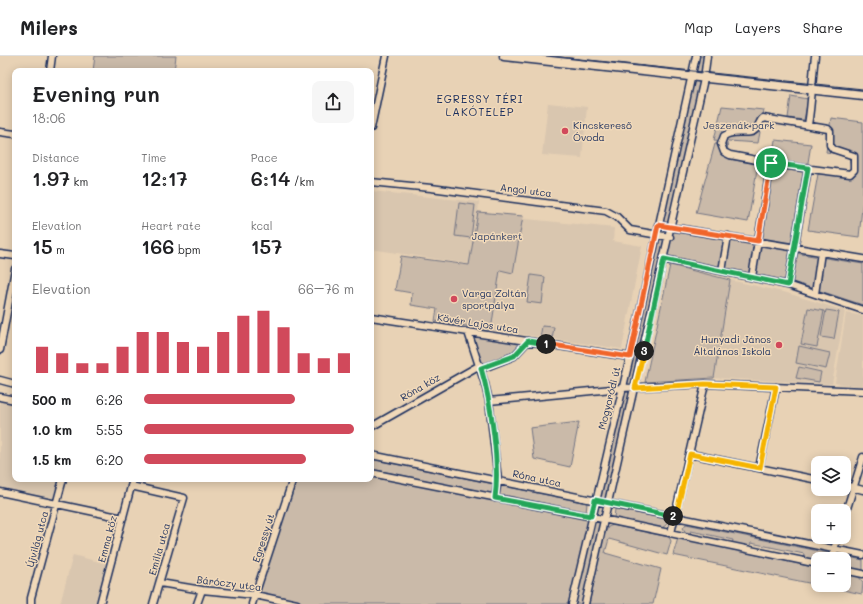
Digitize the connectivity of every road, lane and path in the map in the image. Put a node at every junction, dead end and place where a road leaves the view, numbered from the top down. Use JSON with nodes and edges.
{"nodes":[{"id":1,"x":52,"y":56,"type":"edge"},
{"id":2,"x":386,"y":56,"type":"edge"},
{"id":3,"x":504,"y":56,"type":"edge"},
{"id":4,"x":696,"y":56,"type":"edge"},
{"id":5,"x":707,"y":56,"type":"edge"},
{"id":6,"x":815,"y":56,"type":"edge"},
{"id":7,"x":50,"y":68,"type":"edge"},
{"id":8,"x":692,"y":78,"type":"junction"},
{"id":9,"x":704,"y":79,"type":"junction"},
{"id":10,"x":812,"y":90,"type":"junction"},
{"id":11,"x":863,"y":95,"type":"edge"},
{"id":12,"x":374,"y":114,"type":"edge"},
{"id":13,"x":808,"y":125,"type":"junction"},
{"id":14,"x":0,"y":132,"type":"edge"},
{"id":15,"x":12,"y":134,"type":"edge"},
{"id":16,"x":771,"y":163,"type":"junction"},
{"id":17,"x":808,"y":168,"type":"junction"},
{"id":18,"x":374,"y":182,"type":"edge"},
{"id":19,"x":658,"y":225,"type":"junction"},
{"id":20,"x":672,"y":227,"type":"junction"},
{"id":21,"x":656,"y":234,"type":"junction"},
{"id":22,"x":728,"y":236,"type":"junction"},
{"id":23,"x":670,"y":237,"type":"junction"},
{"id":24,"x":758,"y":241,"type":"junction"},
{"id":25,"x":794,"y":248,"type":"junction"},
{"id":26,"x":821,"y":252,"type":"junction"},
{"id":27,"x":0,"y":254,"type":"edge"},
{"id":28,"x":12,"y":256,"type":"edge"},
{"id":29,"x":664,"y":259,"type":"junction"},
{"id":30,"x":863,"y":259,"type":"edge"},
{"id":31,"x":722,"y":271,"type":"junction"},
{"id":32,"x":752,"y":277,"type":"junction"},
{"id":33,"x":12,"y":285,"type":"edge"},
{"id":34,"x":788,"y":285,"type":"junction"},
{"id":35,"x":815,"y":294,"type":"junction"},
{"id":36,"x":863,"y":310,"type":"edge"},
{"id":37,"x":374,"y":317,"type":"edge"},
{"id":38,"x":468,"y":332,"type":"junction"},
{"id":39,"x":528,"y":341,"type":"junction"},
{"id":40,"x":0,"y":350,"type":"edge"},
{"id":41,"x":630,"y":357,"type":"junction"},
{"id":42,"x":480,"y":367,"type":"junction"},
{"id":43,"x":0,"y":380,"type":"edge"},
{"id":44,"x":12,"y":383,"type":"edge"},
{"id":45,"x":705,"y":384,"type":"junction"},
{"id":46,"x":776,"y":387,"type":"junction"},
{"id":47,"x":622,"y":388,"type":"junction"},
{"id":48,"x":635,"y":388,"type":"junction"},
{"id":49,"x":863,"y":391,"type":"edge"},
{"id":50,"x":0,"y":397,"type":"edge"},
{"id":51,"x":12,"y":399,"type":"edge"},
{"id":52,"x":489,"y":401,"type":"junction"},
{"id":53,"x":374,"y":425,"type":"edge"},
{"id":54,"x":690,"y":454,"type":"junction"},
{"id":55,"x":374,"y":456,"type":"edge"},
{"id":56,"x":863,"y":457,"type":"edge"},
{"id":57,"x":760,"y":468,"type":"junction"},
{"id":58,"x":374,"y":474,"type":"edge"},
{"id":59,"x":811,"y":479,"type":"edge"},
{"id":60,"x":498,"y":480,"type":"junction"},
{"id":61,"x":62,"y":482,"type":"edge"},
{"id":62,"x":132,"y":482,"type":"edge"},
{"id":63,"x":292,"y":482,"type":"edge"},
{"id":64,"x":131,"y":486,"type":"junction"},
{"id":65,"x":853,"y":487,"type":"junction"},
{"id":66,"x":863,"y":490,"type":"edge"},
{"id":67,"x":0,"y":492,"type":"edge"},
{"id":68,"x":495,"y":498,"type":"junction"},
{"id":69,"x":595,"y":500,"type":"junction"},
{"id":70,"x":609,"y":502,"type":"junction"},
{"id":71,"x":57,"y":504,"type":"junction"},
{"id":72,"x":848,"y":504,"type":"edge"},
{"id":73,"x":591,"y":516,"type":"junction"},
{"id":74,"x":676,"y":516,"type":"junction"},
{"id":75,"x":123,"y":518,"type":"junction"},
{"id":76,"x":605,"y":519,"type":"junction"},
{"id":77,"x":671,"y":533,"type":"junction"},
{"id":78,"x":836,"y":544,"type":"edge"},
{"id":79,"x":834,"y":549,"type":"junction"},
{"id":80,"x":833,"y":552,"type":"edge"},
{"id":81,"x":863,"y":555,"type":"edge"},
{"id":82,"x":811,"y":563,"type":"edge"},
{"id":83,"x":851,"y":571,"type":"edge"},
{"id":84,"x":863,"y":574,"type":"edge"},
{"id":85,"x":160,"y":583,"type":"junction"},
{"id":86,"x":202,"y":590,"type":"junction"},
{"id":87,"x":255,"y":595,"type":"junction"},
{"id":88,"x":31,"y":604,"type":"edge"},
{"id":89,"x":100,"y":604,"type":"edge"},
{"id":90,"x":153,"y":604,"type":"edge"},
{"id":91,"x":197,"y":604,"type":"edge"},
{"id":92,"x":252,"y":604,"type":"edge"},
{"id":93,"x":297,"y":604,"type":"edge"},
{"id":94,"x":572,"y":604,"type":"edge"},
{"id":95,"x":586,"y":604,"type":"edge"}],
"edges":[{"from":1,"to":7,"type":"street"},
{"from":2,"to":12,"type":"street"},
{"from":3,"to":8,"type":"main road"},
{"from":4,"to":8,"type":"street","name":"Mogyoródi út"},
{"from":5,"to":9,"type":"street"},
{"from":6,"to":10,"type":"street"},
{"from":8,"to":9,"type":"main road"},
{"from":8,"to":19,"type":"street","name":"Mogyoródi út"},
{"from":9,"to":10,"type":"main road"},
{"from":9,"to":20,"type":"street"},
{"from":10,"to":11,"type":"main road"},
{"from":10,"to":13,"type":"street"},
{"from":13,"to":16,"type":"street"},
{"from":13,"to":17,"type":"street"},
{"from":14,"to":15,"type":"street"},
{"from":16,"to":17,"type":"street"},
{"from":16,"to":24,"type":"street"},
{"from":17,"to":25,"type":"street"},
{"from":18,"to":21,"type":"street","name":"Angol utca"},
{"from":19,"to":20,"type":"street"},
{"from":19,"to":21,"type":"street","name":"Mogyoródi út"},
{"from":20,"to":22,"type":"street"},
{"from":20,"to":23,"type":"street"},
{"from":21,"to":23,"type":"street","name":"Angol utca"},
{"from":21,"to":41,"type":"street","name":"Mogyoródi út"},
{"from":22,"to":24,"type":"street"},
{"from":22,"to":31,"type":"street"},
{"from":23,"to":29,"type":"street"},
{"from":24,"to":25,"type":"street"},
{"from":24,"to":32,"type":"street"},
{"from":25,"to":26,"type":"street"},
{"from":25,"to":34,"type":"street"},
{"from":26,"to":30,"type":"street"},
{"from":26,"to":35,"type":"street"},
{"from":27,"to":28,"type":"street"},
{"from":29,"to":31,"type":"street"},
{"from":29,"to":48,"type":"street"},
{"from":31,"to":32,"type":"street"},
{"from":32,"to":34,"type":"street"},
{"from":33,"to":40,"type":"street"},
{"from":34,"to":35,"type":"street"},
{"from":35,"to":36,"type":"street"},
{"from":37,"to":38,"type":"street","name":"Kövér Lajos utca"},
{"from":38,"to":39,"type":"street","name":"Kövér Lajos utca"},
{"from":38,"to":42,"type":"street"},
{"from":39,"to":41,"type":"street","name":"Kövér Lajos utca"},
{"from":39,"to":42,"type":"street","name":"Róna köz"},
{"from":41,"to":47,"type":"street","name":"Mogyoródi út"},
{"from":42,"to":52,"type":"street"},
{"from":42,"to":53,"type":"street","name":"Róna köz"},
{"from":43,"to":44,"type":"street"},
{"from":45,"to":46,"type":"street"},
{"from":45,"to":48,"type":"street"},
{"from":45,"to":54,"type":"street"},
{"from":46,"to":49,"type":"street"},
{"from":46,"to":57,"type":"street"},
{"from":47,"to":48,"type":"street"},
{"from":47,"to":52,"type":"street"},
{"from":47,"to":69,"type":"street","name":"Mogyoródi út"},
{"from":48,"to":70,"type":"street"},
{"from":50,"to":51,"type":"street"},
{"from":52,"to":60,"type":"street"},
{"from":54,"to":57,"type":"street"},
{"from":54,"to":74,"type":"street"},
{"from":55,"to":60,"type":"street","name":"Róna utca"},
{"from":56,"to":65,"type":"street"},
{"from":57,"to":59,"type":"street"},
{"from":58,"to":68,"type":"street"},
{"from":60,"to":68,"type":"street"},
{"from":60,"to":69,"type":"street","name":"Róna utca"},
{"from":61,"to":71,"type":"street","name":"Újvilág utca"},
{"from":62,"to":64,"type":"street","name":"Emma köz"},
{"from":63,"to":87,"type":"street","name":"Egressy út"},
{"from":64,"to":75,"type":"street","name":"Emma köz"},
{"from":64,"to":85,"type":"street","name":"Emília utca"},
{"from":65,"to":66,"type":"street"},
{"from":65,"to":72,"type":"street"},
{"from":67,"to":71,"type":"street"},
{"from":68,"to":73,"type":"street"},
{"from":69,"to":70,"type":"street","name":"Róna utca"},
{"from":69,"to":73,"type":"street","name":"Mogyoródi út"},
{"from":70,"to":74,"type":"street","name":"Róna utca"},
{"from":70,"to":76,"type":"street"},
{"from":71,"to":75,"type":"street"},
{"from":71,"to":88,"type":"street","name":"Újvilág utca"},
{"from":73,"to":76,"type":"street"},
{"from":73,"to":94,"type":"street","name":"Mogyoródi út"},
{"from":74,"to":77,"type":"street"},
{"from":74,"to":79,"type":"street","name":"Róna utca"},
{"from":75,"to":89,"type":"street","name":"Emma köz"},
{"from":76,"to":77,"type":"street"},
{"from":76,"to":95,"type":"street"},
{"from":77,"to":82,"type":"street"},
{"from":78,"to":79,"type":"street"},
{"from":79,"to":80,"type":"street"},
{"from":79,"to":81,"type":"street","name":"Róna utca"},
{"from":83,"to":84,"type":"street"},
{"from":85,"to":86,"type":"street","name":"Báróczy utca"},
{"from":85,"to":90,"type":"street","name":"Emília utca"},
{"from":86,"to":87,"type":"street","name":"Báróczy utca"},
{"from":86,"to":91,"type":"street"},
{"from":87,"to":92,"type":"street","name":"Egressy út"},
{"from":87,"to":93,"type":"street","name":"Báróczy utca"}]}
